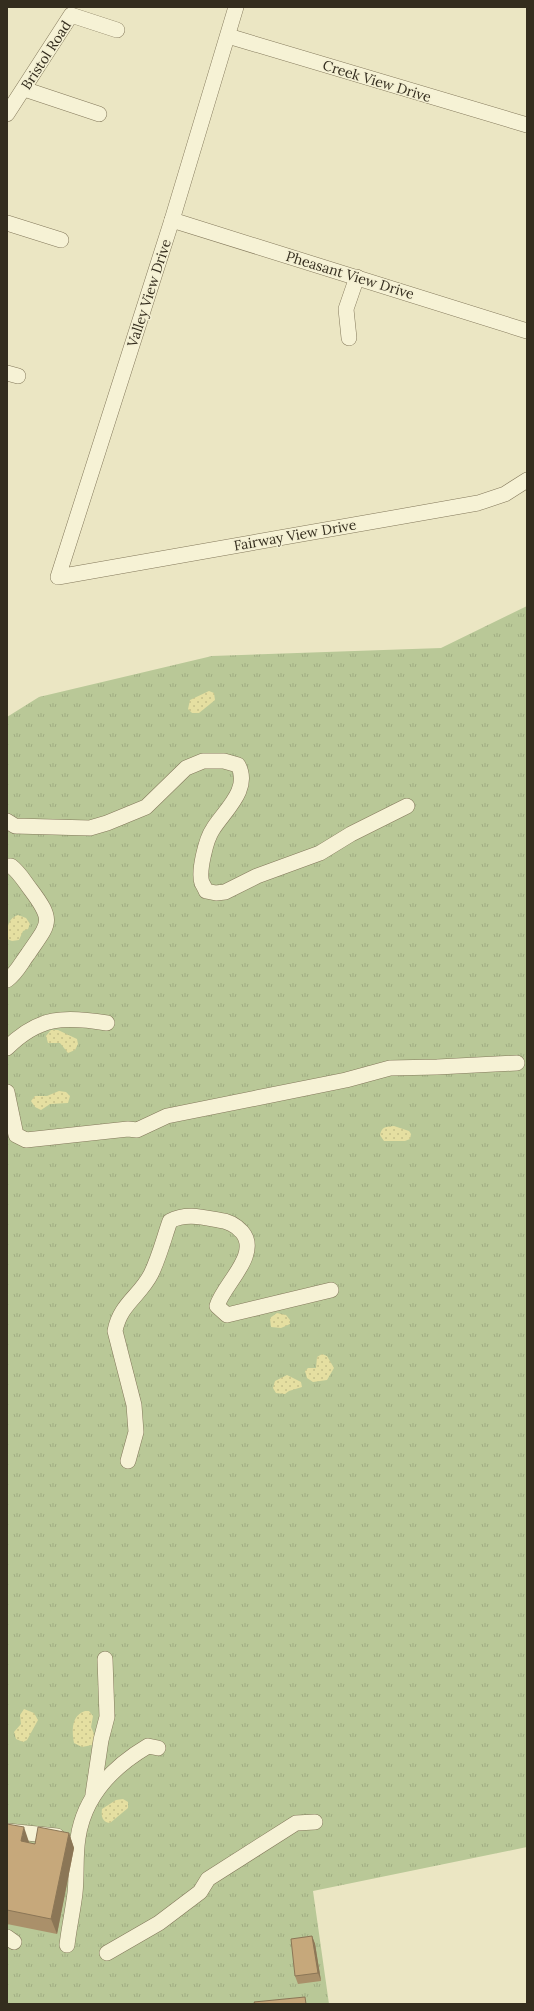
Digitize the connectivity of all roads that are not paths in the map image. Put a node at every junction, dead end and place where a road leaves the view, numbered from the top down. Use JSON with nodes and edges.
{"nodes":[{"id":1,"x":236,"y":7,"type":"edge"},
{"id":2,"x":117,"y":30,"type":"dead end"},
{"id":3,"x":228,"y":36,"type":"junction"},
{"id":4,"x":24,"y":89,"type":"junction"},
{"id":5,"x":7,"y":114,"type":"edge"},
{"id":6,"x":99,"y":114,"type":"dead end"},
{"id":7,"x":527,"y":125,"type":"edge"},
{"id":8,"x":172,"y":220,"type":"junction"},
{"id":9,"x":7,"y":223,"type":"edge"},
{"id":10,"x":61,"y":240,"type":"dead end"},
{"id":11,"x":357,"y":278,"type":"junction"},
{"id":12,"x":527,"y":331,"type":"edge"},
{"id":13,"x":349,"y":338,"type":"dead end"},
{"id":14,"x":527,"y":480,"type":"edge"},
{"id":15,"x":58,"y":577,"type":"joint"},
{"id":16,"x":408,"y":806,"type":"dead end"},
{"id":17,"x":7,"y":821,"type":"edge"},
{"id":18,"x":7,"y":866,"type":"edge"},
{"id":19,"x":7,"y":980,"type":"edge"},
{"id":20,"x":107,"y":1022,"type":"dead end"},
{"id":21,"x":7,"y":1048,"type":"edge"},
{"id":22,"x":517,"y":1063,"type":"dead end"},
{"id":23,"x":7,"y":1092,"type":"edge"},
{"id":24,"x":331,"y":1290,"type":"dead end"},
{"id":25,"x":128,"y":1461,"type":"dead end"},
{"id":26,"x":105,"y":1659,"type":"dead end"},
{"id":27,"x":158,"y":1748,"type":"dead end"},
{"id":28,"x":94,"y":1794,"type":"junction"},
{"id":29,"x":315,"y":1822,"type":"dead end"},
{"id":30,"x":7,"y":1831,"type":"edge"},
{"id":31,"x":78,"y":1837,"type":"junction"},
{"id":32,"x":66,"y":1945,"type":"dead end"},
{"id":33,"x":107,"y":1953,"type":"dead end"}],
"edges":[{"from":1,"to":3,"type":"street","name":"Valley View Drive"},
{"from":2,"to":4,"type":"street","name":"Bristol Road"},
{"from":3,"to":7,"type":"street","name":"Creek View Drive"},
{"from":3,"to":8,"type":"street","name":"Valley View Drive"},
{"from":4,"to":5,"type":"street","name":"Bristol Road"},
{"from":4,"to":6,"type":"street"},
{"from":8,"to":11,"type":"street","name":"Pheasant View Drive"},
{"from":8,"to":15,"type":"street","name":"Valley View Drive"},
{"from":9,"to":10,"type":"street"},
{"from":11,"to":12,"type":"street","name":"Pheasant View Drive"},
{"from":11,"to":13,"type":"street"},
{"from":14,"to":15,"type":"street","name":"Fairway View Drive"},
{"from":16,"to":17,"type":"street"},
{"from":18,"to":19,"type":"street"},
{"from":20,"to":21,"type":"street"},
{"from":22,"to":23,"type":"street"},
{"from":24,"to":25,"type":"street"},
{"from":26,"to":28,"type":"street"},
{"from":27,"to":28,"type":"street"},
{"from":28,"to":31,"type":"street"},
{"from":29,"to":33,"type":"street"},
{"from":30,"to":31,"type":"street"},
{"from":31,"to":32,"type":"street"}]}
